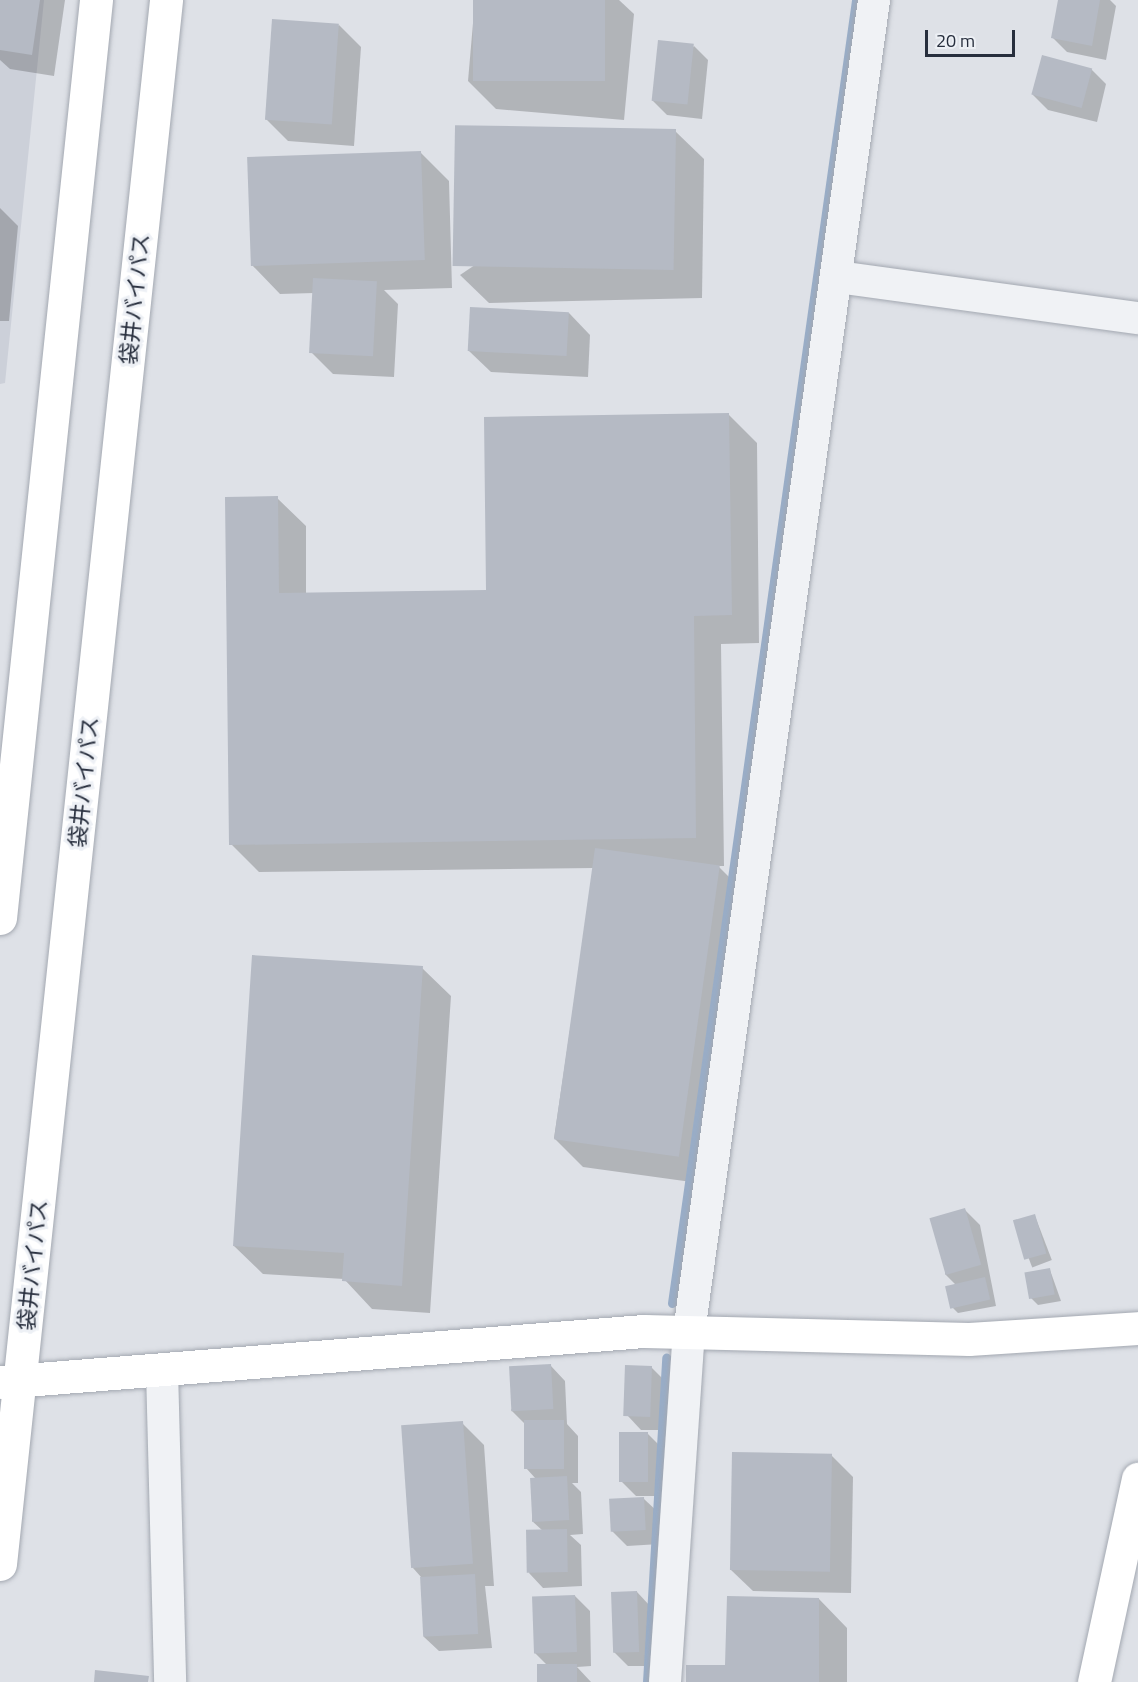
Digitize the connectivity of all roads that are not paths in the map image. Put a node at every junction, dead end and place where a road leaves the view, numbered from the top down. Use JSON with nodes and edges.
{"nodes":[{"id":1,"x":96,"y":0,"type":"edge"},
{"id":2,"x":166,"y":0,"type":"edge"},
{"id":3,"x":874,"y":0,"type":"edge"},
{"id":4,"x":838,"y":277,"type":"junction"},
{"id":5,"x":1138,"y":318,"type":"edge"},
{"id":6,"x":0,"y":918,"type":"edge"},
{"id":7,"x":1138,"y":1328,"type":"edge"},
{"id":8,"x":689,"y":1332,"type":"junction"},
{"id":9,"x":162,"y":1370,"type":"junction"},
{"id":10,"x":10,"y":1381,"type":"edge"},
{"id":11,"x":1138,"y":1479,"type":"edge"},
{"id":12,"x":0,"y":1564,"type":"edge"},
{"id":13,"x":170,"y":1682,"type":"edge"},
{"id":14,"x":665,"y":1682,"type":"edge"},
{"id":15,"x":1094,"y":1682,"type":"edge"}],
"edges":[{"from":1,"to":6,"type":"main road"},
{"from":2,"to":10,"type":"main road","name":"袋井バイパス"},
{"from":3,"to":4,"type":"street"},
{"from":4,"to":5,"type":"street"},
{"from":4,"to":8,"type":"street"},
{"from":7,"to":8,"type":"main road"},
{"from":8,"to":9,"type":"main road"},
{"from":8,"to":14,"type":"street"},
{"from":9,"to":10,"type":"main road"},
{"from":9,"to":13,"type":"street"},
{"from":10,"to":12,"type":"main road","name":"袋井バイパス"},
{"from":11,"to":15,"type":"main road"}]}
